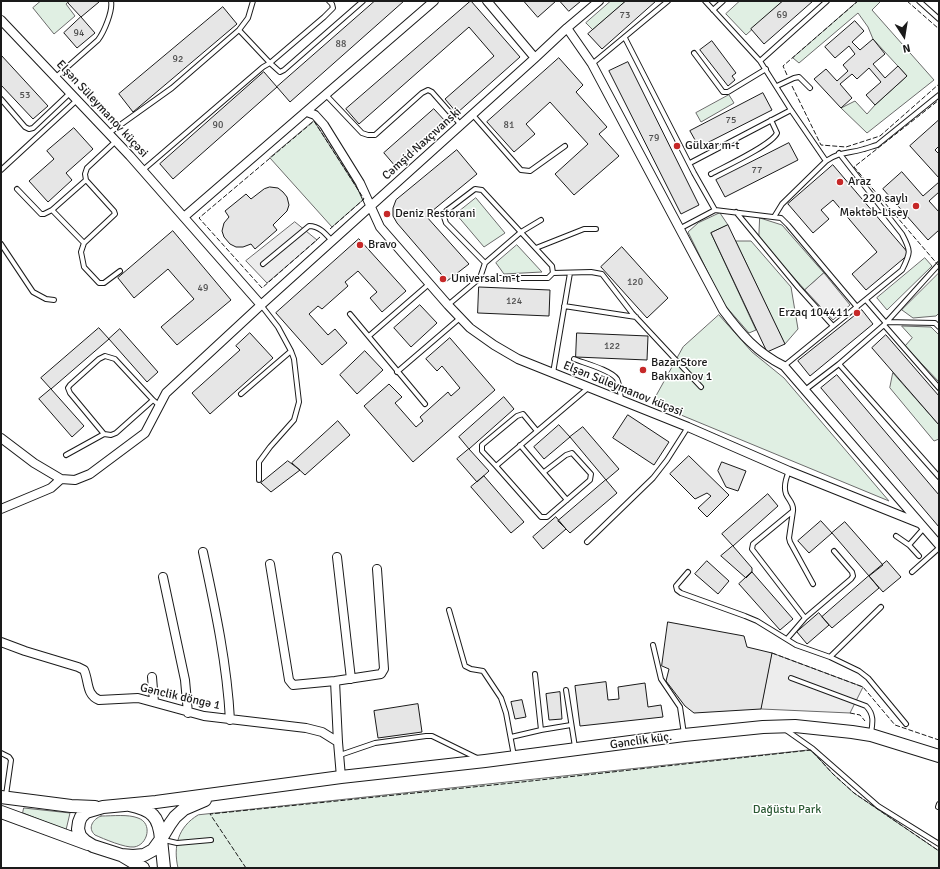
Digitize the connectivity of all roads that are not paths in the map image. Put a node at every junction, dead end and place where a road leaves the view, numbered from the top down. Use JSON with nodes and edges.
{"nodes":[{"id":1,"x":111,"y":1,"type":"edge"},
{"id":2,"x":253,"y":1,"type":"edge"},
{"id":3,"x":329,"y":1,"type":"edge"},
{"id":4,"x":363,"y":1,"type":"edge"},
{"id":5,"x":434,"y":1,"type":"edge"},
{"id":6,"x":487,"y":1,"type":"edge"},
{"id":7,"x":599,"y":1,"type":"edge"},
{"id":8,"x":668,"y":1,"type":"edge"},
{"id":9,"x":705,"y":1,"type":"edge"},
{"id":10,"x":723,"y":1,"type":"edge"},
{"id":11,"x":827,"y":1,"type":"edge"},
{"id":12,"x":919,"y":1,"type":"edge"},
{"id":13,"x":713,"y":10,"type":"junction"},
{"id":14,"x":939,"y":19,"type":"edge"},
{"id":15,"x":1,"y":20,"type":"edge"},
{"id":16,"x":567,"y":28,"type":"junction"},
{"id":17,"x":239,"y":30,"type":"junction"},
{"id":18,"x":625,"y":38,"type":"junction"},
{"id":19,"x":694,"y":53,"type":"dead end"},
{"id":20,"x":535,"y":58,"type":"junction"},
{"id":21,"x":270,"y":62,"type":"junction"},
{"id":22,"x":760,"y":62,"type":"junction"},
{"id":23,"x":592,"y":64,"type":"junction"},
{"id":24,"x":766,"y":69,"type":"junction"},
{"id":25,"x":56,"y":77,"type":"junction"},
{"id":26,"x":777,"y":86,"type":"junction"},
{"id":27,"x":810,"y":88,"type":"dead end"},
{"id":28,"x":71,"y":92,"type":"junction"},
{"id":29,"x":326,"y":95,"type":"junction"},
{"id":30,"x":939,"y":95,"type":"edge"},
{"id":31,"x":1,"y":99,"type":"edge"},
{"id":32,"x":77,"y":100,"type":"junction"},
{"id":33,"x":791,"y":110,"type":"junction"},
{"id":34,"x":307,"y":112,"type":"junction"},
{"id":35,"x":472,"y":114,"type":"junction"},
{"id":36,"x":771,"y":120,"type":"junction"},
{"id":37,"x":460,"y":125,"type":"junction"},
{"id":38,"x":109,"y":133,"type":"junction"},
{"id":39,"x":116,"y":141,"type":"junction"},
{"id":40,"x":565,"y":146,"type":"dead end"},
{"id":41,"x":839,"y":153,"type":"junction"},
{"id":42,"x":826,"y":161,"type":"junction"},
{"id":43,"x":690,"y":164,"type":"junction"},
{"id":44,"x":1,"y":170,"type":"edge"},
{"id":45,"x":143,"y":170,"type":"junction"},
{"id":46,"x":711,"y":174,"type":"dead end"},
{"id":47,"x":86,"y":180,"type":"junction"},
{"id":48,"x":17,"y":189,"type":"dead end"},
{"id":49,"x":371,"y":207,"type":"junction"},
{"id":50,"x":52,"y":210,"type":"junction"},
{"id":51,"x":715,"y":210,"type":"junction"},
{"id":52,"x":736,"y":212,"type":"junction"},
{"id":53,"x":184,"y":217,"type":"junction"},
{"id":54,"x":774,"y":217,"type":"junction"},
{"id":55,"x":541,"y":220,"type":"dead end"},
{"id":56,"x":596,"y":229,"type":"dead end"},
{"id":57,"x":679,"y":229,"type":"junction"},
{"id":58,"x":521,"y":232,"type":"junction"},
{"id":59,"x":332,"y":241,"type":"junction"},
{"id":60,"x":84,"y":243,"type":"junction"},
{"id":61,"x":1,"y":244,"type":"edge"},
{"id":62,"x":536,"y":248,"type":"junction"},
{"id":63,"x":485,"y":263,"type":"junction"},
{"id":64,"x":263,"y":264,"type":"dead end"},
{"id":65,"x":939,"y":264,"type":"edge"},
{"id":66,"x":120,"y":271,"type":"dead end"},
{"id":67,"x":553,"y":273,"type":"junction"},
{"id":68,"x":570,"y":273,"type":"junction"},
{"id":69,"x":480,"y":278,"type":"junction"},
{"id":70,"x":430,"y":284,"type":"junction"},
{"id":71,"x":54,"y":300,"type":"dead end"},
{"id":72,"x":866,"y":300,"type":"junction"},
{"id":73,"x":261,"y":305,"type":"junction"},
{"id":74,"x":448,"y":305,"type":"junction"},
{"id":75,"x":564,"y":306,"type":"junction"},
{"id":76,"x":857,"y":307,"type":"junction"},
{"id":77,"x":350,"y":314,"type":"dead end"},
{"id":78,"x":636,"y":317,"type":"junction"},
{"id":79,"x":460,"y":318,"type":"junction"},
{"id":80,"x":939,"y":319,"type":"edge"},
{"id":81,"x":885,"y":323,"type":"junction"},
{"id":82,"x":935,"y":323,"type":"junction"},
{"id":83,"x":833,"y":326,"type":"junction"},
{"id":84,"x":939,"y":328,"type":"edge"},
{"id":85,"x":368,"y":336,"type":"junction"},
{"id":86,"x":291,"y":351,"type":"junction"},
{"id":87,"x":574,"y":359,"type":"dead end"},
{"id":88,"x":839,"y":364,"type":"junction"},
{"id":89,"x":784,"y":366,"type":"junction"},
{"id":90,"x":398,"y":372,"type":"junction"},
{"id":91,"x":552,"y":373,"type":"junction"},
{"id":92,"x":701,"y":387,"type":"dead end"},
{"id":93,"x":588,"y":388,"type":"junction"},
{"id":94,"x":939,"y":388,"type":"edge"},
{"id":95,"x":805,"y":390,"type":"junction"},
{"id":96,"x":241,"y":394,"type":"dead end"},
{"id":97,"x":621,"y":400,"type":"junction"},
{"id":98,"x":156,"y":403,"type":"junction"},
{"id":99,"x":425,"y":404,"type":"dead end"},
{"id":100,"x":688,"y":427,"type":"junction"},
{"id":101,"x":537,"y":431,"type":"junction"},
{"id":102,"x":104,"y":434,"type":"junction"},
{"id":103,"x":1,"y":438,"type":"edge"},
{"id":104,"x":520,"y":445,"type":"junction"},
{"id":105,"x":66,"y":455,"type":"dead end"},
{"id":106,"x":496,"y":466,"type":"junction"},
{"id":107,"x":789,"y":471,"type":"junction"},
{"id":108,"x":544,"y":472,"type":"junction"},
{"id":109,"x":938,"y":474,"type":"edge"},
{"id":110,"x":61,"y":479,"type":"junction"},
{"id":111,"x":259,"y":480,"type":"dead end"},
{"id":112,"x":568,"y":500,"type":"junction"},
{"id":113,"x":1,"y":509,"type":"edge"},
{"id":114,"x":793,"y":511,"type":"junction"},
{"id":115,"x":921,"y":525,"type":"junction"},
{"id":116,"x":896,"y":536,"type":"dead end"},
{"id":117,"x":587,"y":542,"type":"dead end"},
{"id":118,"x":909,"y":545,"type":"junction"},
{"id":119,"x":939,"y":546,"type":"edge"},
{"id":120,"x":834,"y":551,"type":"dead end"},
{"id":121,"x":203,"y":552,"type":"dead end"},
{"id":122,"x":919,"y":556,"type":"dead end"},
{"id":123,"x":337,"y":557,"type":"dead end"},
{"id":124,"x":270,"y":564,"type":"dead end"},
{"id":125,"x":377,"y":569,"type":"dead end"},
{"id":126,"x":688,"y":572,"type":"dead end"},
{"id":127,"x":912,"y":572,"type":"dead end"},
{"id":128,"x":163,"y":577,"type":"dead end"},
{"id":129,"x":813,"y":584,"type":"dead end"},
{"id":130,"x":880,"y":607,"type":"dead end"},
{"id":131,"x":449,"y":610,"type":"dead end"},
{"id":132,"x":805,"y":618,"type":"junction"},
{"id":133,"x":787,"y":639,"type":"junction"},
{"id":134,"x":1,"y":642,"type":"edge"},
{"id":135,"x":653,"y":645,"type":"dead end"},
{"id":136,"x":830,"y":657,"type":"junction"},
{"id":137,"x":535,"y":674,"type":"dead end"},
{"id":138,"x":152,"y":677,"type":"dead end"},
{"id":139,"x":791,"y":678,"type":"dead end"},
{"id":140,"x":351,"y":679,"type":"junction"},
{"id":141,"x":334,"y":681,"type":"junction"},
{"id":142,"x":566,"y":690,"type":"dead end"},
{"id":143,"x":154,"y":702,"type":"junction"},
{"id":144,"x":188,"y":713,"type":"junction"},
{"id":145,"x":230,"y":720,"type":"junction"},
{"id":146,"x":906,"y":724,"type":"dead end"},
{"id":147,"x":571,"y":725,"type":"junction"},
{"id":148,"x":781,"y":726,"type":"junction"},
{"id":149,"x":541,"y":730,"type":"junction"},
{"id":150,"x":684,"y":735,"type":"junction"},
{"id":151,"x":871,"y":735,"type":"junction"},
{"id":152,"x":511,"y":737,"type":"junction"},
{"id":153,"x":338,"y":742,"type":"junction"},
{"id":154,"x":575,"y":750,"type":"junction"},
{"id":155,"x":1,"y":753,"type":"edge"},
{"id":156,"x":340,"y":755,"type":"junction"},
{"id":157,"x":939,"y":756,"type":"edge"},
{"id":158,"x":514,"y":757,"type":"junction"},
{"id":159,"x":485,"y":761,"type":"junction"},
{"id":160,"x":341,"y":778,"type":"junction"},
{"id":161,"x":233,"y":792,"type":"junction"},
{"id":162,"x":3,"y":797,"type":"edge"},
{"id":163,"x":129,"y":805,"type":"junction"},
{"id":164,"x":103,"y":807,"type":"junction"},
{"id":165,"x":1,"y":812,"type":"edge"},
{"id":166,"x":161,"y":840,"type":"junction"},
{"id":167,"x":211,"y":840,"type":"dead end"},
{"id":168,"x":939,"y":844,"type":"edge"},
{"id":169,"x":93,"y":846,"type":"junction"},
{"id":170,"x":120,"y":855,"type":"junction"},
{"id":171,"x":143,"y":868,"type":"edge"},
{"id":172,"x":164,"y":868,"type":"edge"}],
"edges":[{"from":1,"to":25,"type":"lane"},
{"from":2,"to":17,"type":"lane"},
{"from":3,"to":21,"type":"lane"},
{"from":4,"to":21,"type":"lane"},
{"from":5,"to":29,"type":"street"},
{"from":6,"to":20,"type":"street"},
{"from":7,"to":16,"type":"street","name":"Cəmşid Naxçıvanski"},
{"from":8,"to":18,"type":"lane"},
{"from":9,"to":13,"type":"lane"},
{"from":10,"to":13,"type":"lane"},
{"from":11,"to":22,"type":"lane"},
{"from":12,"to":14,"type":"lane"},
{"from":13,"to":22,"type":"lane"},
{"from":15,"to":25,"type":"street","name":"Elşən Süleymanov küçəsi"},
{"from":16,"to":20,"type":"street","name":"Cəmşid Naxçıvanski"},
{"from":16,"to":23,"type":"street","name":"Elşən Süleymanov küçəsi"},
{"from":17,"to":21,"type":"lane"},
{"from":17,"to":38,"type":"lane"},
{"from":18,"to":23,"type":"lane"},
{"from":18,"to":43,"type":"lane"},
{"from":19,"to":24,"type":"lane"},
{"from":20,"to":35,"type":"street","name":"Cəmşid Naxçıvanski"},
{"from":21,"to":45,"type":"lane"},
{"from":22,"to":24,"type":"lane"},
{"from":23,"to":57,"type":"street","name":"Elşən Süleymanov küçəsi"},
{"from":24,"to":26,"type":"lane"},
{"from":25,"to":28,"type":"street","name":"Elşən Süleymanov küçəsi"},
{"from":26,"to":27,"type":"lane"},
{"from":26,"to":33,"type":"lane"},
{"from":28,"to":31,"type":"lane"},
{"from":28,"to":32,"type":"street","name":"Elşən Süleymanov küçəsi"},
{"from":29,"to":34,"type":"street"},
{"from":29,"to":37,"type":"lane"},
{"from":30,"to":41,"type":"lane"},
{"from":32,"to":38,"type":"street","name":"Elşən Süleymanov küçəsi"},
{"from":32,"to":44,"type":"lane"},
{"from":33,"to":36,"type":"lane"},
{"from":33,"to":42,"type":"lane"},
{"from":34,"to":49,"type":"street","name":"Elşən Süleymanov küçəsi"},
{"from":34,"to":53,"type":"street"},
{"from":35,"to":37,"type":"street","name":"Cəmşid Naxçıvanski"},
{"from":35,"to":40,"type":"lane"},
{"from":36,"to":43,"type":"lane"},
{"from":36,"to":46,"type":"lane"},
{"from":37,"to":49,"type":"street","name":"Cəmşid Naxçıvanski"},
{"from":38,"to":39,"type":"street","name":"Elşən Süleymanov küçəsi"},
{"from":39,"to":45,"type":"street","name":"Elşən Süleymanov küçəsi"},
{"from":39,"to":47,"type":"lane"},
{"from":41,"to":42,"type":"lane"},
{"from":41,"to":72,"type":"lane"},
{"from":42,"to":54,"type":"lane"},
{"from":43,"to":51,"type":"lane"},
{"from":45,"to":53,"type":"street","name":"Elşən Süleymanov küçəsi"},
{"from":47,"to":50,"type":"lane"},
{"from":47,"to":60,"type":"lane"},
{"from":48,"to":50,"type":"lane"},
{"from":49,"to":59,"type":"street","name":"Cəmşid Naxçıvanski"},
{"from":49,"to":70,"type":"street","name":"Elşən Süleymanov küçəsi"},
{"from":50,"to":60,"type":"lane"},
{"from":51,"to":52,"type":"lane"},
{"from":51,"to":57,"type":"lane"},
{"from":52,"to":54,"type":"lane"},
{"from":52,"to":83,"type":"lane"},
{"from":53,"to":73,"type":"street","name":"Elşən Süleymanov küçəsi"},
{"from":54,"to":76,"type":"lane"},
{"from":55,"to":58,"type":"lane"},
{"from":56,"to":62,"type":"lane"},
{"from":57,"to":89,"type":"street","name":"Elşən Süleymanov küçəsi"},
{"from":58,"to":62,"type":"lane"},
{"from":58,"to":63,"type":"lane"},
{"from":58,"to":63,"type":"lane"},
{"from":59,"to":64,"type":"lane"},
{"from":59,"to":73,"type":"street","name":"Cəmşid Naxçıvanski"},
{"from":60,"to":66,"type":"lane"},
{"from":61,"to":71,"type":"lane"},
{"from":62,"to":67,"type":"lane"},
{"from":63,"to":69,"type":"lane"},
{"from":65,"to":81,"type":"lane"},
{"from":67,"to":68,"type":"lane"},
{"from":67,"to":69,"type":"lane"},
{"from":68,"to":75,"type":"lane"},
{"from":68,"to":78,"type":"lane"},
{"from":69,"to":74,"type":"lane"},
{"from":70,"to":74,"type":"street","name":"Elşən Süleymanov küçəsi"},
{"from":70,"to":85,"type":"lane"},
{"from":72,"to":76,"type":"lane"},
{"from":72,"to":81,"type":"lane"},
{"from":73,"to":86,"type":"lane"},
{"from":73,"to":98,"type":"street","name":"Cəmşid Naxçıvanski"},
{"from":74,"to":79,"type":"street","name":"Elşən Süleymanov küçəsi"},
{"from":75,"to":78,"type":"lane"},
{"from":75,"to":91,"type":"lane"},
{"from":76,"to":83,"type":"lane"},
{"from":77,"to":85,"type":"lane"},
{"from":78,"to":92,"type":"lane"},
{"from":79,"to":90,"type":"lane"},
{"from":79,"to":91,"type":"street","name":"Elşən Süleymanov küçəsi"},
{"from":80,"to":82,"type":"lane"},
{"from":81,"to":82,"type":"lane"},
{"from":81,"to":88,"type":"lane"},
{"from":81,"to":94,"type":"lane"},
{"from":82,"to":84,"type":"lane"},
{"from":83,"to":89,"type":"lane"},
{"from":85,"to":90,"type":"lane"},
{"from":86,"to":96,"type":"lane"},
{"from":86,"to":111,"type":"lane"},
{"from":87,"to":97,"type":"lane"},
{"from":88,"to":95,"type":"lane"},
{"from":88,"to":109,"type":"lane"},
{"from":89,"to":95,"type":"street","name":"Elşən Süleymanov küçəsi"},
{"from":90,"to":99,"type":"lane"},
{"from":91,"to":93,"type":"street","name":"Elşən Süleymanov küçəsi"},
{"from":93,"to":97,"type":"street","name":"Elşən Süleymanov küçəsi"},
{"from":93,"to":101,"type":"lane"},
{"from":95,"to":115,"type":"street","name":"Elşən Süleymanov küçəsi"},
{"from":97,"to":100,"type":"street","name":"Elşən Süleymanov küçəsi"},
{"from":98,"to":102,"type":"lane"},
{"from":98,"to":102,"type":"lane"},
{"from":98,"to":110,"type":"street","name":"Cəmşid Naxçıvanski"},
{"from":100,"to":107,"type":"street","name":"Elşən Süleymanov küçəsi"},
{"from":100,"to":117,"type":"lane"},
{"from":101,"to":104,"type":"lane"},
{"from":101,"to":106,"type":"lane"},
{"from":102,"to":105,"type":"lane"},
{"from":103,"to":110,"type":"street"},
{"from":104,"to":106,"type":"lane"},
{"from":104,"to":108,"type":"lane"},
{"from":106,"to":112,"type":"lane"},
{"from":107,"to":114,"type":"lane"},
{"from":107,"to":115,"type":"street","name":"Elşən Süleymanov küçəsi"},
{"from":108,"to":112,"type":"lane"},
{"from":108,"to":112,"type":"lane"},
{"from":110,"to":113,"type":"street"},
{"from":114,"to":129,"type":"lane"},
{"from":114,"to":132,"type":"lane"},
{"from":115,"to":118,"type":"lane"},
{"from":115,"to":119,"type":"street","name":"Elşən Süleymanov küçəsi"},
{"from":116,"to":118,"type":"lane"},
{"from":118,"to":122,"type":"lane"},
{"from":119,"to":127,"type":"lane"},
{"from":120,"to":132,"type":"lane"},
{"from":121,"to":145,"type":"street"},
{"from":123,"to":140,"type":"street"},
{"from":124,"to":141,"type":"street"},
{"from":125,"to":140,"type":"street"},
{"from":126,"to":133,"type":"lane"},
{"from":128,"to":144,"type":"street"},
{"from":130,"to":136,"type":"lane"},
{"from":131,"to":152,"type":"lane"},
{"from":132,"to":133,"type":"lane"},
{"from":133,"to":136,"type":"lane"},
{"from":134,"to":143,"type":"street","name":"Gənclik döngə 1"},
{"from":135,"to":150,"type":"lane"},
{"from":136,"to":146,"type":"lane"},
{"from":137,"to":149,"type":"lane"},
{"from":138,"to":143,"type":"street"},
{"from":139,"to":151,"type":"lane"},
{"from":140,"to":141,"type":"street"},
{"from":141,"to":153,"type":"street"},
{"from":142,"to":147,"type":"lane"},
{"from":143,"to":144,"type":"street","name":"Gənclik döngə 1"},
{"from":144,"to":145,"type":"street","name":"Gənclik döngə 1"},
{"from":145,"to":153,"type":"street","name":"Gənclik döngə 1"},
{"from":147,"to":149,"type":"lane"},
{"from":147,"to":154,"type":"lane"},
{"from":148,"to":150,"type":"main road","name":"Gənclik küç."},
{"from":148,"to":151,"type":"main road","name":"Gənclik küç."},
{"from":148,"to":168,"type":"lane"},
{"from":149,"to":152,"type":"lane"},
{"from":150,"to":154,"type":"main road","name":"Gənclik küç."},
{"from":151,"to":157,"type":"main road","name":"Gənclik küç."},
{"from":152,"to":158,"type":"lane"},
{"from":153,"to":156,"type":"street"},
{"from":154,"to":158,"type":"main road","name":"Gənclik küç."},
{"from":155,"to":162,"type":"lane"},
{"from":156,"to":159,"type":"lane"},
{"from":156,"to":160,"type":"street"},
{"from":158,"to":159,"type":"main road","name":"Gənclik küç."},
{"from":159,"to":160,"type":"main road","name":"Gənclik küç."},
{"from":160,"to":161,"type":"main road","name":"Gənclik küç."},
{"from":161,"to":163,"type":"main road"},
{"from":161,"to":166,"type":"main road"},
{"from":162,"to":164,"type":"main road"},
{"from":163,"to":164,"type":"main road"},
{"from":163,"to":166,"type":"main road"},
{"from":164,"to":169,"type":"main road"},
{"from":165,"to":169,"type":"main road"},
{"from":166,"to":167,"type":"lane"},
{"from":166,"to":170,"type":"main road"},
{"from":166,"to":172,"type":"main road"},
{"from":169,"to":170,"type":"main road"},
{"from":170,"to":171,"type":"main road"}]}
